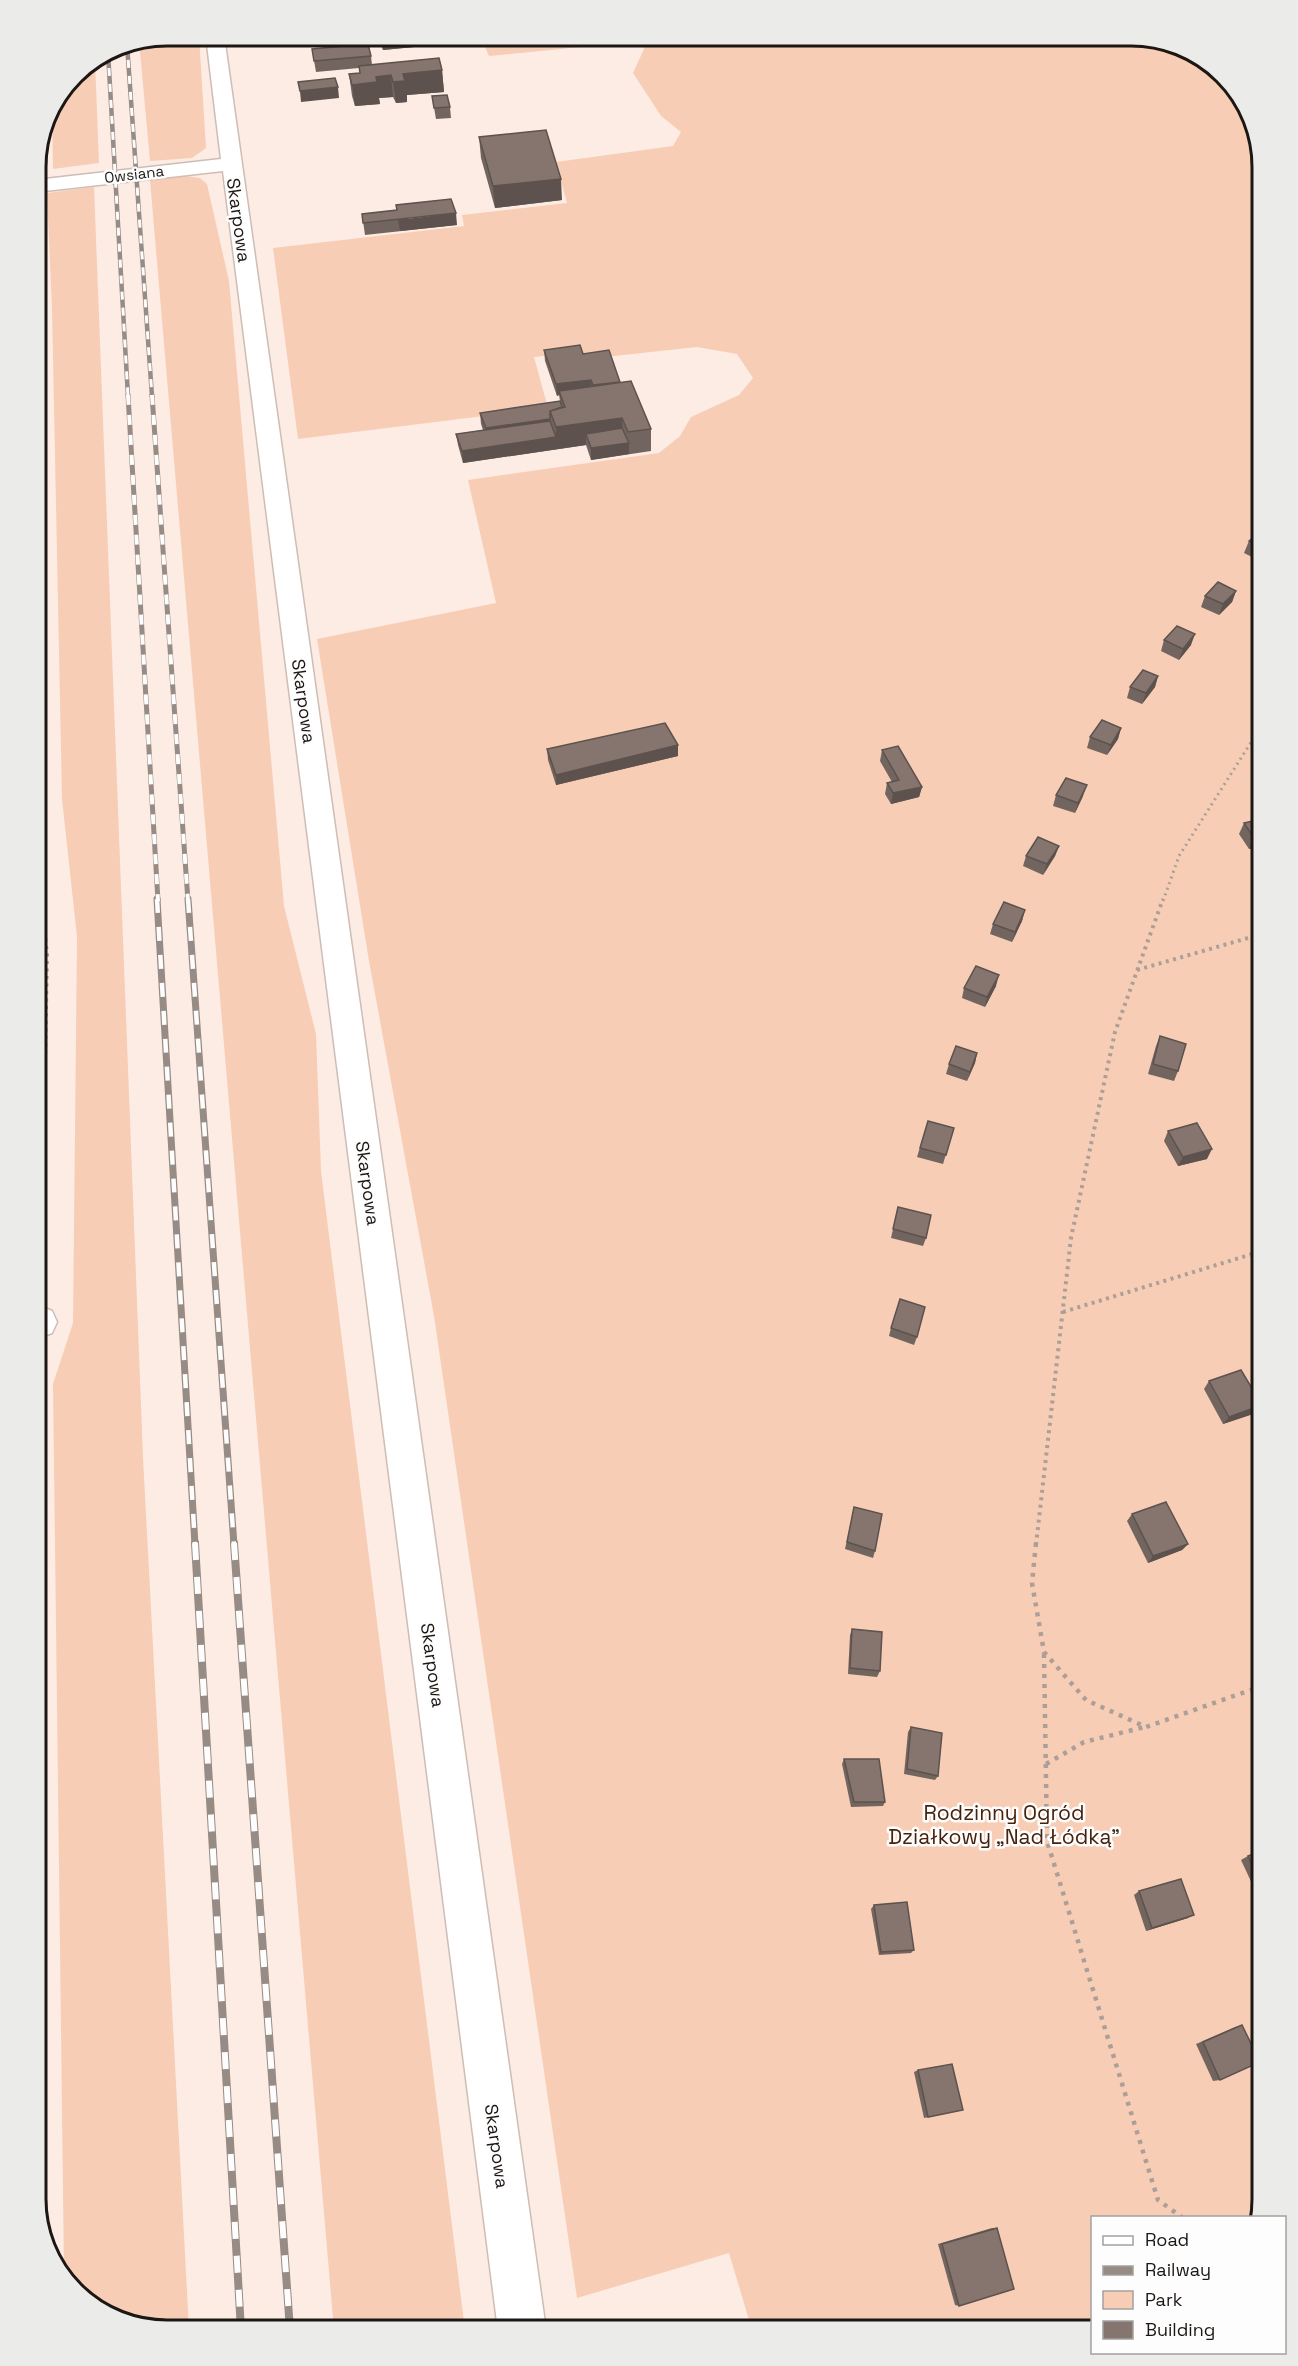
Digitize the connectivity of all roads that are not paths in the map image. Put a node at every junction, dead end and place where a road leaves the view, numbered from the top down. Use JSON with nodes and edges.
{"nodes":[{"id":1,"x":216,"y":46,"type":"edge"},
{"id":2,"x":231,"y":164,"type":"junction"},
{"id":3,"x":47,"y":185,"type":"edge"},
{"id":4,"x":521,"y":2319,"type":"edge"}],
"edges":[{"from":1,"to":2,"type":"street","name":"Skarpowa"},
{"from":2,"to":3,"type":"street","name":"Owsiana"},
{"from":2,"to":4,"type":"street","name":"Skarpowa"}]}
